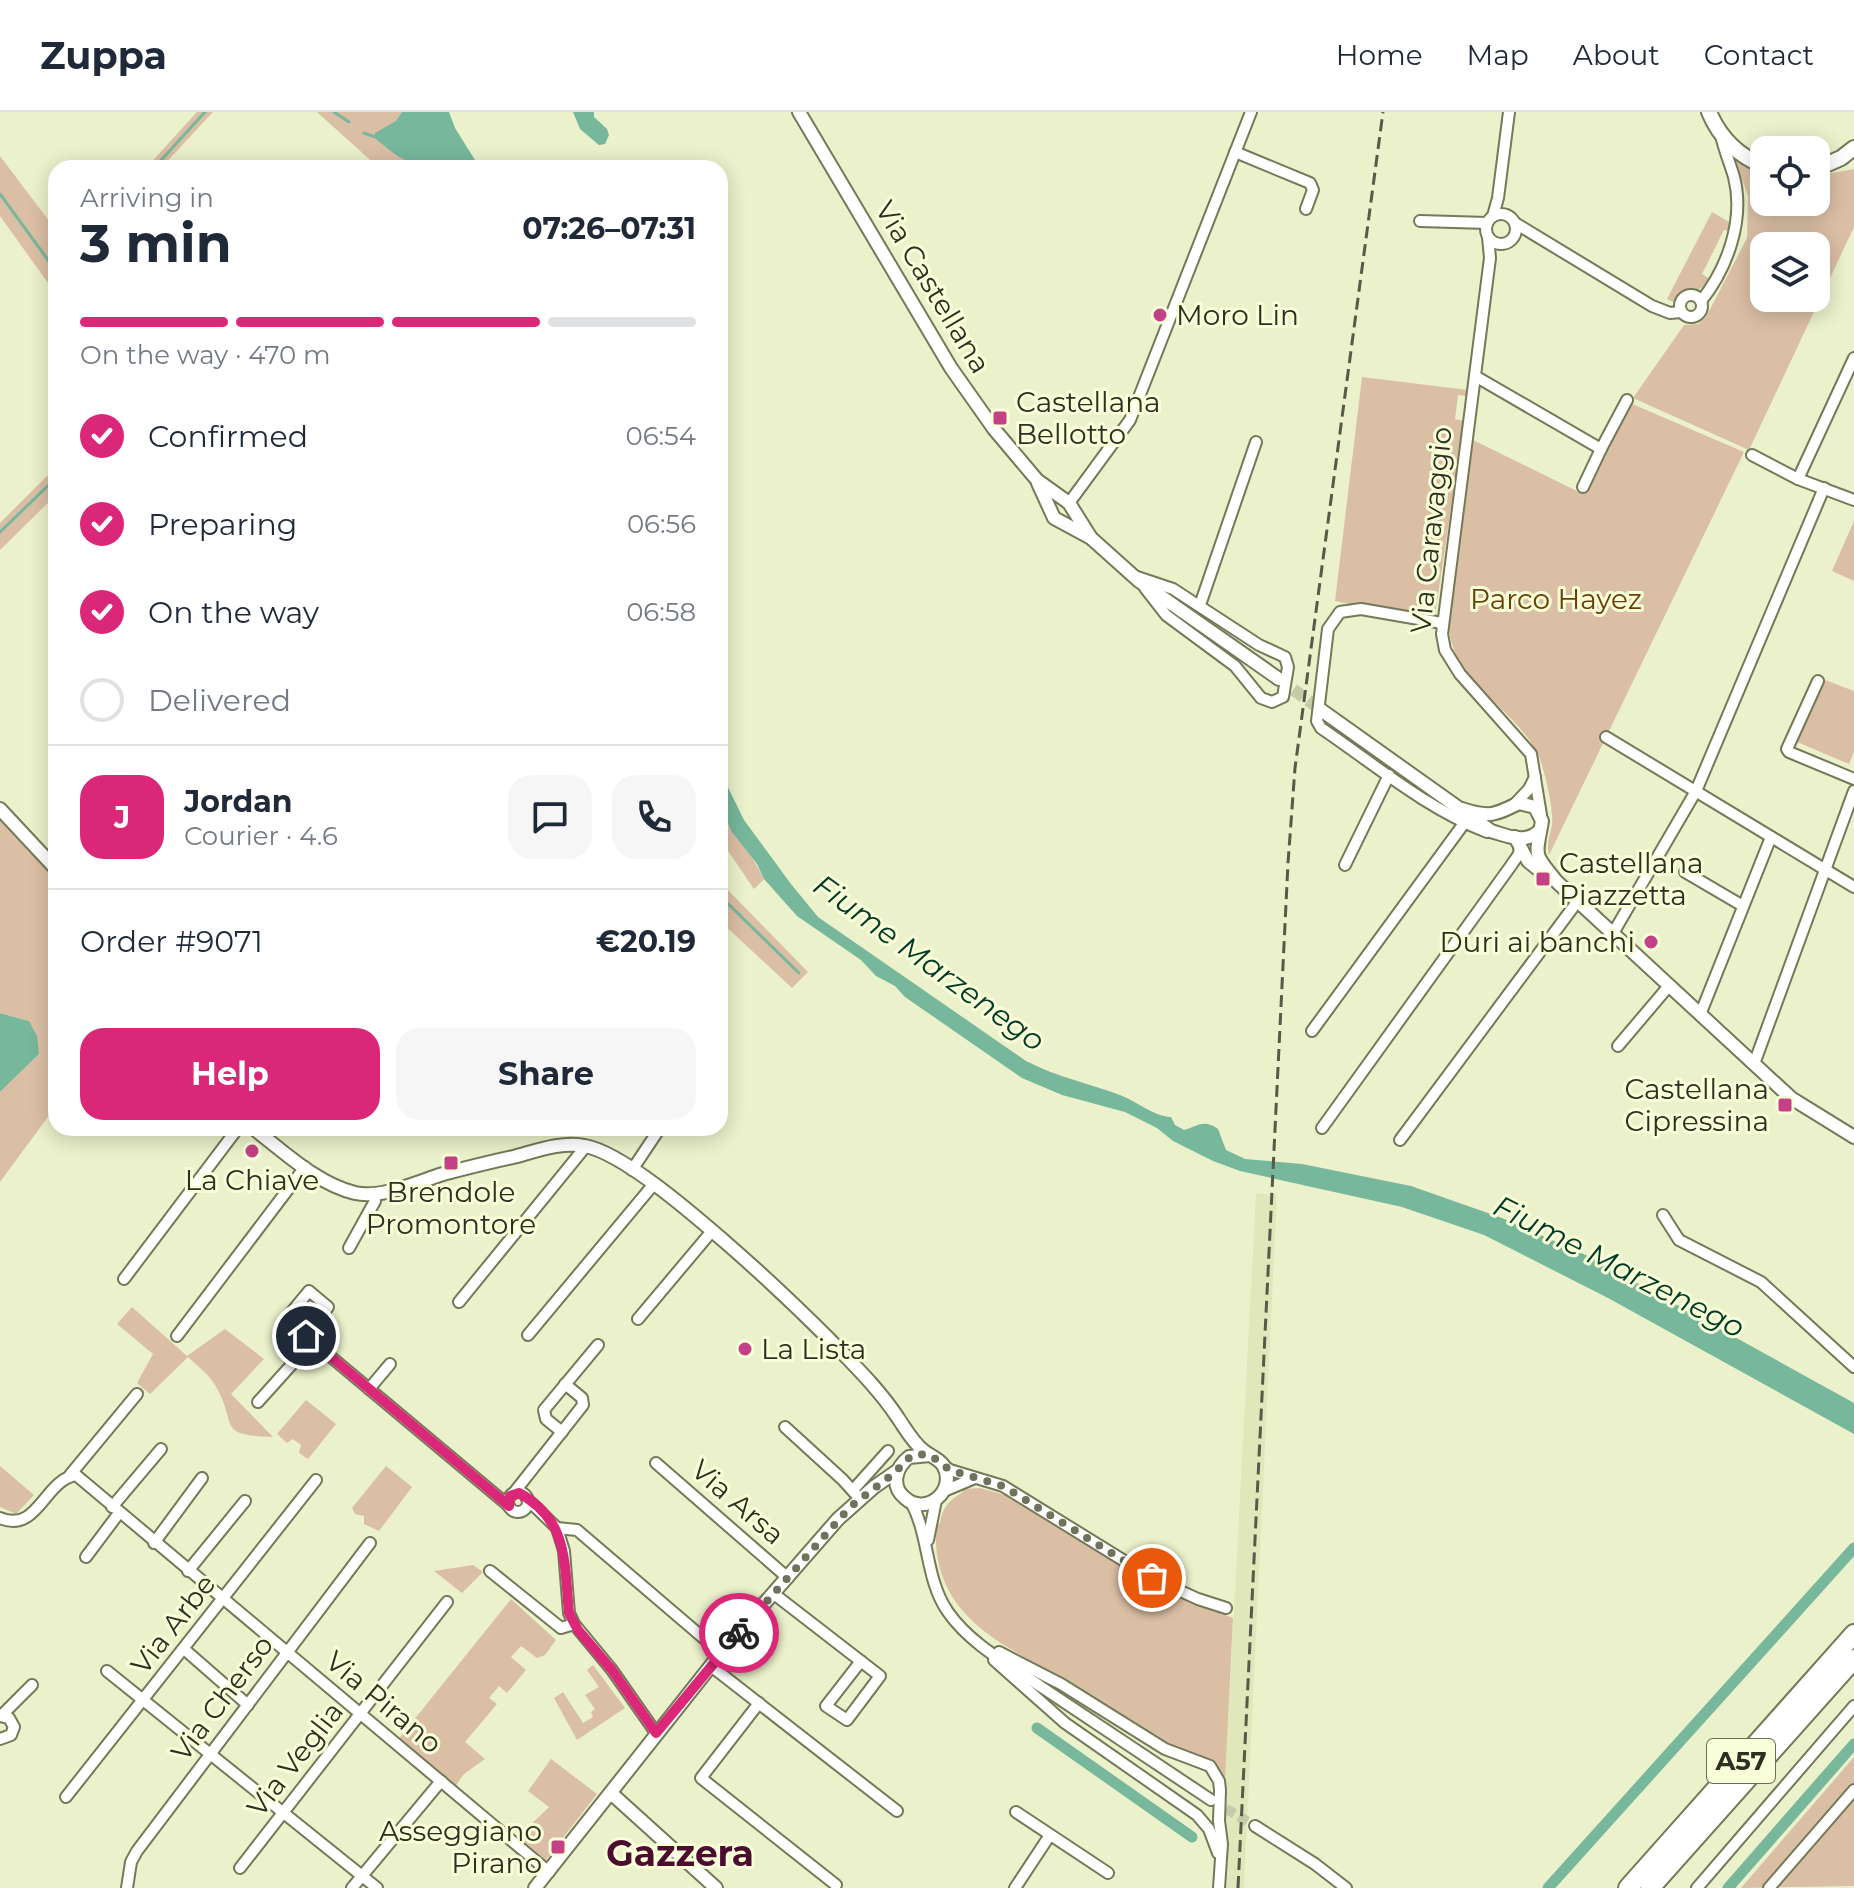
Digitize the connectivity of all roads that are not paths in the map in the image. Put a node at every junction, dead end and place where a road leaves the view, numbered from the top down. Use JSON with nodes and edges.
{"nodes":[{"id":1,"x":799,"y":112,"type":"edge"},
{"id":2,"x":1251,"y":112,"type":"edge"},
{"id":3,"x":1509,"y":112,"type":"edge"},
{"id":4,"x":1709,"y":113,"type":"edge"},
{"id":5,"x":1720,"y":134,"type":"junction"},
{"id":6,"x":1854,"y":148,"type":"edge"},
{"id":7,"x":1235,"y":152,"type":"junction"},
{"id":8,"x":1750,"y":159,"type":"edge"},
{"id":9,"x":1854,"y":160,"type":"edge"},
{"id":10,"x":1830,"y":163,"type":"edge"},
{"id":11,"x":1830,"y":165,"type":"edge"},
{"id":12,"x":1306,"y":209,"type":"dead end"},
{"id":13,"x":1495,"y":218,"type":"junction"},
{"id":14,"x":1420,"y":221,"type":"dead end"},
{"id":15,"x":1515,"y":223,"type":"junction"},
{"id":16,"x":1488,"y":237,"type":"junction"},
{"id":17,"x":1501,"y":244,"type":"junction"},
{"id":18,"x":1490,"y":258,"type":"junction"},
{"id":19,"x":1854,"y":358,"type":"edge"},
{"id":20,"x":1475,"y":376,"type":"junction"},
{"id":21,"x":1627,"y":400,"type":"dead end"},
{"id":22,"x":1256,"y":442,"type":"dead end"},
{"id":23,"x":1601,"y":449,"type":"junction"},
{"id":24,"x":1752,"y":455,"type":"dead end"},
{"id":25,"x":1798,"y":479,"type":"junction"},
{"id":26,"x":1037,"y":480,"type":"junction"},
{"id":27,"x":1583,"y":487,"type":"dead end"},
{"id":28,"x":1824,"y":488,"type":"junction"},
{"id":29,"x":1854,"y":500,"type":"edge"},
{"id":30,"x":1067,"y":504,"type":"junction"},
{"id":31,"x":1055,"y":516,"type":"junction"},
{"id":32,"x":1091,"y":538,"type":"junction"},
{"id":33,"x":1136,"y":578,"type":"junction"},
{"id":34,"x":1200,"y":605,"type":"junction"},
{"id":35,"x":1442,"y":623,"type":"junction"},
{"id":36,"x":1279,"y":679,"type":"tunnel mouth"},
{"id":37,"x":1818,"y":681,"type":"dead end"},
{"id":38,"x":1321,"y":710,"type":"tunnel mouth"},
{"id":39,"x":1606,"y":737,"type":"dead end"},
{"id":40,"x":1389,"y":775,"type":"junction"},
{"id":41,"x":1535,"y":777,"type":"junction"},
{"id":42,"x":1854,"y":779,"type":"edge"},
{"id":43,"x":1696,"y":791,"type":"junction"},
{"id":44,"x":1854,"y":791,"type":"edge"},
{"id":45,"x":1511,"y":808,"type":"junction"},
{"id":46,"x":0,"y":809,"type":"edge"},
{"id":47,"x":1463,"y":815,"type":"junction"},
{"id":48,"x":1540,"y":824,"type":"junction"},
{"id":49,"x":1771,"y":837,"type":"junction"},
{"id":50,"x":1516,"y":839,"type":"junction"},
{"id":51,"x":48,"y":860,"type":"edge"},
{"id":52,"x":1345,"y":865,"type":"dead end"},
{"id":53,"x":1825,"y":869,"type":"junction"},
{"id":54,"x":1508,"y":870,"type":"junction"},
{"id":55,"x":1538,"y":870,"type":"junction"},
{"id":56,"x":1685,"y":872,"type":"dead end"},
{"id":57,"x":1557,"y":882,"type":"junction"},
{"id":58,"x":1854,"y":887,"type":"edge"},
{"id":59,"x":1577,"y":902,"type":"junction"},
{"id":60,"x":1743,"y":906,"type":"junction"},
{"id":61,"x":1612,"y":935,"type":"junction"},
{"id":62,"x":1668,"y":987,"type":"junction"},
{"id":63,"x":1700,"y":1015,"type":"junction"},
{"id":64,"x":1312,"y":1031,"type":"dead end"},
{"id":65,"x":1618,"y":1046,"type":"dead end"},
{"id":66,"x":1754,"y":1064,"type":"junction"},
{"id":67,"x":1322,"y":1128,"type":"dead end"},
{"id":68,"x":232,"y":1136,"type":"edge"},
{"id":69,"x":264,"y":1136,"type":"edge"},
{"id":70,"x":655,"y":1136,"type":"edge"},
{"id":71,"x":1854,"y":1137,"type":"edge"},
{"id":72,"x":1400,"y":1140,"type":"dead end"},
{"id":73,"x":586,"y":1146,"type":"junction"},
{"id":74,"x":305,"y":1167,"type":"junction"},
{"id":75,"x":632,"y":1170,"type":"junction"},
{"id":76,"x":653,"y":1185,"type":"junction"},
{"id":77,"x":375,"y":1193,"type":"junction"},
{"id":78,"x":1663,"y":1215,"type":"dead end"},
{"id":79,"x":712,"y":1231,"type":"junction"},
{"id":80,"x":349,"y":1248,"type":"dead end"},
{"id":81,"x":124,"y":1279,"type":"dead end"},
{"id":82,"x":459,"y":1302,"type":"dead end"},
{"id":83,"x":638,"y":1319,"type":"dead end"},
{"id":84,"x":528,"y":1335,"type":"dead end"},
{"id":85,"x":177,"y":1336,"type":"dead end"},
{"id":86,"x":598,"y":1345,"type":"dead end"},
{"id":87,"x":390,"y":1364,"type":"dead end"},
{"id":88,"x":1854,"y":1367,"type":"edge"},
{"id":89,"x":565,"y":1384,"type":"junction"},
{"id":90,"x":369,"y":1389,"type":"junction"},
{"id":91,"x":137,"y":1394,"type":"dead end"},
{"id":92,"x":258,"y":1402,"type":"dead end"},
{"id":93,"x":899,"y":1419,"type":"junction"},
{"id":94,"x":785,"y":1427,"type":"dead end"},
{"id":95,"x":562,"y":1432,"type":"junction"},
{"id":96,"x":161,"y":1449,"type":"dead end"},
{"id":97,"x":888,"y":1451,"type":"dead end"},
{"id":98,"x":930,"y":1455,"type":"junction"},
{"id":99,"x":656,"y":1463,"type":"dead end"},
{"id":100,"x":943,"y":1465,"type":"junction"},
{"id":101,"x":900,"y":1466,"type":"junction"},
{"id":102,"x":70,"y":1475,"type":"junction"},
{"id":103,"x":202,"y":1478,"type":"dead end"},
{"id":104,"x":975,"y":1478,"type":"junction"},
{"id":105,"x":316,"y":1480,"type":"dead end"},
{"id":106,"x":513,"y":1494,"type":"junction"},
{"id":107,"x":859,"y":1496,"type":"junction"},
{"id":108,"x":940,"y":1496,"type":"junction"},
{"id":109,"x":906,"y":1498,"type":"junction"},
{"id":110,"x":527,"y":1499,"type":"junction"},
{"id":111,"x":245,"y":1501,"type":"dead end"},
{"id":112,"x":509,"y":1506,"type":"junction"},
{"id":113,"x":116,"y":1510,"type":"junction"},
{"id":114,"x":0,"y":1518,"type":"edge"},
{"id":115,"x":557,"y":1528,"type":"junction"},
{"id":116,"x":154,"y":1543,"type":"junction"},
{"id":117,"x":370,"y":1543,"type":"dead end"},
{"id":118,"x":927,"y":1546,"type":"junction"},
{"id":119,"x":86,"y":1557,"type":"dead end"},
{"id":120,"x":188,"y":1571,"type":"junction"},
{"id":121,"x":490,"y":1571,"type":"dead end"},
{"id":122,"x":788,"y":1578,"type":"junction"},
{"id":123,"x":774,"y":1594,"type":"junction"},
{"id":124,"x":223,"y":1600,"type":"junction"},
{"id":125,"x":447,"y":1602,"type":"dead end"},
{"id":126,"x":1226,"y":1608,"type":"dead end"},
{"id":127,"x":574,"y":1624,"type":"junction"},
{"id":128,"x":1854,"y":1634,"type":"edge"},
{"id":129,"x":976,"y":1640,"type":"junction"},
{"id":130,"x":184,"y":1649,"type":"junction"},
{"id":131,"x":287,"y":1652,"type":"junction"},
{"id":132,"x":721,"y":1653,"type":"junction"},
{"id":133,"x":1854,"y":1659,"type":"edge"},
{"id":134,"x":861,"y":1661,"type":"junction"},
{"id":135,"x":711,"y":1666,"type":"junction"},
{"id":136,"x":107,"y":1671,"type":"dead end"},
{"id":137,"x":32,"y":1685,"type":"dead end"},
{"id":138,"x":144,"y":1700,"type":"junction"},
{"id":139,"x":759,"y":1703,"type":"junction"},
{"id":140,"x":248,"y":1705,"type":"junction"},
{"id":141,"x":1854,"y":1706,"type":"edge"},
{"id":142,"x":361,"y":1715,"type":"junction"},
{"id":143,"x":1,"y":1716,"type":"edge"},
{"id":144,"x":656,"y":1733,"type":"junction"},
{"id":145,"x":0,"y":1739,"type":"edge"},
{"id":146,"x":211,"y":1755,"type":"junction"},
{"id":147,"x":441,"y":1781,"type":"junction"},
{"id":148,"x":1854,"y":1790,"type":"edge"},
{"id":149,"x":612,"y":1794,"type":"junction"},
{"id":150,"x":66,"y":1797,"type":"dead end"},
{"id":151,"x":1211,"y":1800,"type":"tunnel mouth"},
{"id":152,"x":897,"y":1811,"type":"dead end"},
{"id":153,"x":1016,"y":1812,"type":"dead end"},
{"id":154,"x":283,"y":1813,"type":"junction"},
{"id":155,"x":1255,"y":1826,"type":"tunnel mouth"},
{"id":156,"x":1050,"y":1835,"type":"junction"},
{"id":157,"x":1220,"y":1863,"type":"junction"},
{"id":158,"x":240,"y":1868,"type":"dead end"},
{"id":159,"x":549,"y":1872,"type":"junction"},
{"id":160,"x":1108,"y":1873,"type":"dead end"},
{"id":161,"x":362,"y":1875,"type":"junction"},
{"id":162,"x":836,"y":1885,"type":"dead end"},
{"id":163,"x":127,"y":1888,"type":"edge"},
{"id":164,"x":352,"y":1888,"type":"edge"},
{"id":165,"x":377,"y":1888,"type":"edge"},
{"id":166,"x":535,"y":1888,"type":"edge"},
{"id":167,"x":716,"y":1888,"type":"edge"},
{"id":168,"x":1015,"y":1888,"type":"edge"},
{"id":169,"x":1219,"y":1888,"type":"edge"},
{"id":170,"x":1346,"y":1888,"type":"edge"},
{"id":171,"x":1628,"y":1888,"type":"edge"},
{"id":172,"x":1650,"y":1888,"type":"edge"},
{"id":173,"x":1697,"y":1888,"type":"edge"},
{"id":174,"x":1769,"y":1888,"type":"edge"}],
"edges":[{"from":1,"to":26,"type":"street","name":"Via Castellana"},
{"from":2,"to":7,"type":"street"},
{"from":3,"to":13,"type":"street","name":"Via Caravaggio"},
{"from":4,"to":5,"type":"main road"},
{"from":5,"to":8,"type":"main road"},
{"from":5,"to":15,"type":"street"},
{"from":6,"to":10,"type":"main road"},
{"from":7,"to":12,"type":"street"},
{"from":7,"to":30,"type":"street"},
{"from":9,"to":11,"type":"main road"},
{"from":13,"to":14,"type":"street"},
{"from":13,"to":15,"type":"street"},
{"from":13,"to":16,"type":"street","name":"Via Caravaggio"},
{"from":15,"to":17,"type":"street"},
{"from":16,"to":17,"type":"street"},
{"from":16,"to":18,"type":"street","name":"Via Caravaggio"},
{"from":17,"to":18,"type":"street"},
{"from":18,"to":20,"type":"street","name":"Via Caravaggio"},
{"from":19,"to":25,"type":"street"},
{"from":20,"to":23,"type":"street"},
{"from":20,"to":35,"type":"street","name":"Via Caravaggio"},
{"from":21,"to":23,"type":"street"},
{"from":22,"to":34,"type":"street"},
{"from":23,"to":27,"type":"street"},
{"from":24,"to":25,"type":"street"},
{"from":25,"to":28,"type":"street"},
{"from":26,"to":30,"type":"street","name":"Via Castellana"},
{"from":26,"to":31,"type":"street","name":"Via Castellana"},
{"from":28,"to":29,"type":"street"},
{"from":28,"to":43,"type":"street"},
{"from":30,"to":31,"type":"street"},
{"from":30,"to":31,"type":"street"},
{"from":30,"to":32,"type":"street","name":"Via Castellana"},
{"from":31,"to":32,"type":"street","name":"Via Castellana"},
{"from":32,"to":33,"type":"street","name":"Via Castellana"},
{"from":33,"to":34,"type":"street","name":"Via Castellana"},
{"from":33,"to":34,"type":"street","name":"Via Castellana"},
{"from":33,"to":36,"type":"street","name":"Via Castellana"},
{"from":35,"to":40,"type":"street"},
{"from":35,"to":41,"type":"street","name":"Via Caravaggio"},
{"from":37,"to":42,"type":"street"},
{"from":38,"to":47,"type":"street"},
{"from":39,"to":43,"type":"street"},
{"from":40,"to":47,"type":"street"},
{"from":40,"to":52,"type":"street"},
{"from":41,"to":45,"type":"street"},
{"from":41,"to":48,"type":"street","name":"Via Caravaggio"},
{"from":43,"to":49,"type":"street"},
{"from":43,"to":61,"type":"street"},
{"from":44,"to":53,"type":"street"},
{"from":45,"to":47,"type":"street"},
{"from":45,"to":48,"type":"street"},
{"from":45,"to":50,"type":"street"},
{"from":46,"to":51,"type":"street"},
{"from":47,"to":50,"type":"street"},
{"from":47,"to":64,"type":"street"},
{"from":48,"to":50,"type":"street"},
{"from":48,"to":57,"type":"street"},
{"from":49,"to":53,"type":"street"},
{"from":49,"to":60,"type":"street"},
{"from":50,"to":54,"type":"street"},
{"from":50,"to":55,"type":"street"},
{"from":53,"to":58,"type":"street"},
{"from":53,"to":66,"type":"street"},
{"from":54,"to":55,"type":"street"},
{"from":54,"to":67,"type":"street"},
{"from":55,"to":57,"type":"street"},
{"from":56,"to":60,"type":"street"},
{"from":57,"to":59,"type":"street"},
{"from":59,"to":61,"type":"street"},
{"from":59,"to":72,"type":"street"},
{"from":60,"to":63,"type":"street"},
{"from":61,"to":62,"type":"street"},
{"from":62,"to":63,"type":"street"},
{"from":62,"to":65,"type":"street"},
{"from":63,"to":66,"type":"street"},
{"from":66,"to":71,"type":"street"},
{"from":68,"to":81,"type":"street"},
{"from":69,"to":74,"type":"street"},
{"from":70,"to":75,"type":"street"},
{"from":73,"to":75,"type":"street"},
{"from":73,"to":77,"type":"street"},
{"from":73,"to":82,"type":"street"},
{"from":74,"to":77,"type":"street"},
{"from":74,"to":85,"type":"street"},
{"from":75,"to":76,"type":"street"},
{"from":76,"to":79,"type":"street"},
{"from":76,"to":84,"type":"street"},
{"from":77,"to":80,"type":"street"},
{"from":78,"to":88,"type":"street"},
{"from":79,"to":83,"type":"street"},
{"from":79,"to":93,"type":"street"},
{"from":86,"to":89,"type":"street"},
{"from":87,"to":90,"type":"street"},
{"from":89,"to":95,"type":"street"},
{"from":89,"to":95,"type":"street"},
{"from":90,"to":92,"type":"street"},
{"from":90,"to":112,"type":"street"},
{"from":91,"to":102,"type":"street"},
{"from":93,"to":98,"type":"street"},
{"from":93,"to":101,"type":"street"},
{"from":94,"to":107,"type":"street"},
{"from":95,"to":106,"type":"street"},
{"from":96,"to":113,"type":"street"},
{"from":97,"to":107,"type":"street"},
{"from":98,"to":100,"type":"street"},
{"from":98,"to":101,"type":"street"},
{"from":99,"to":122,"type":"street","name":"Via Arsa"},
{"from":100,"to":104,"type":"street"},
{"from":100,"to":108,"type":"street"},
{"from":101,"to":107,"type":"street"},
{"from":101,"to":109,"type":"street"},
{"from":102,"to":113,"type":"street","name":"Via Pirano"},
{"from":102,"to":114,"type":"street"},
{"from":103,"to":116,"type":"street"},
{"from":104,"to":108,"type":"street"},
{"from":104,"to":126,"type":"street"},
{"from":105,"to":124,"type":"street","name":"Via Arbe"},
{"from":106,"to":110,"type":"street"},
{"from":106,"to":112,"type":"street"},
{"from":107,"to":109,"type":"street"},
{"from":107,"to":122,"type":"street"},
{"from":108,"to":109,"type":"street"},
{"from":108,"to":118,"type":"street"},
{"from":109,"to":118,"type":"street"},
{"from":110,"to":112,"type":"street"},
{"from":110,"to":115,"type":"street"},
{"from":111,"to":120,"type":"street"},
{"from":113,"to":116,"type":"street","name":"Via Pirano"},
{"from":113,"to":119,"type":"street"},
{"from":115,"to":127,"type":"street"},
{"from":115,"to":132,"type":"street"},
{"from":116,"to":120,"type":"street","name":"Via Pirano"},
{"from":117,"to":131,"type":"street","name":"Via Cherso"},
{"from":118,"to":129,"type":"street"},
{"from":120,"to":124,"type":"street","name":"Via Pirano"},
{"from":121,"to":127,"type":"street"},
{"from":122,"to":123,"type":"street"},
{"from":123,"to":132,"type":"street"},
{"from":123,"to":134,"type":"street"},
{"from":124,"to":130,"type":"street","name":"Via Arbe"},
{"from":124,"to":131,"type":"street","name":"Via Pirano"},
{"from":125,"to":142,"type":"street","name":"Via Veglia"},
{"from":127,"to":144,"type":"street"},
{"from":128,"to":171,"type":"highway","number":"A57"},
{"from":129,"to":151,"type":"street"},
{"from":129,"to":157,"type":"street"},
{"from":129,"to":157,"type":"street"},
{"from":130,"to":138,"type":"street","name":"Via Arbe"},
{"from":130,"to":140,"type":"street"},
{"from":131,"to":140,"type":"street","name":"Via Cherso"},
{"from":131,"to":142,"type":"street","name":"Via Pirano"},
{"from":132,"to":135,"type":"street"},
{"from":133,"to":172,"type":"highway","number":"A57"},
{"from":134,"to":134,"type":"street"},
{"from":135,"to":139,"type":"street"},
{"from":135,"to":144,"type":"street"},
{"from":136,"to":138,"type":"street"},
{"from":137,"to":143,"type":"street"},
{"from":138,"to":146,"type":"street"},
{"from":138,"to":150,"type":"street","name":"Via Arbe"},
{"from":139,"to":152,"type":"street"},
{"from":139,"to":162,"type":"street"},
{"from":140,"to":146,"type":"street","name":"Via Cherso"},
{"from":141,"to":173,"type":"street"},
{"from":142,"to":147,"type":"street","name":"Via Pirano"},
{"from":142,"to":154,"type":"street","name":"Via Veglia"},
{"from":143,"to":145,"type":"street"},
{"from":144,"to":149,"type":"street"},
{"from":146,"to":154,"type":"street"},
{"from":146,"to":163,"type":"street","name":"Via Cherso"},
{"from":147,"to":159,"type":"street","name":"Via Pirano"},
{"from":147,"to":161,"type":"street"},
{"from":148,"to":174,"type":"street"},
{"from":149,"to":159,"type":"street"},
{"from":149,"to":167,"type":"street"},
{"from":153,"to":156,"type":"street"},
{"from":154,"to":158,"type":"street","name":"Via Veglia"},
{"from":154,"to":161,"type":"street"},
{"from":155,"to":170,"type":"street"},
{"from":156,"to":160,"type":"street"},
{"from":156,"to":168,"type":"street"},
{"from":157,"to":169,"type":"street"},
{"from":159,"to":166,"type":"street"},
{"from":161,"to":164,"type":"street"},
{"from":161,"to":165,"type":"street"}]}
